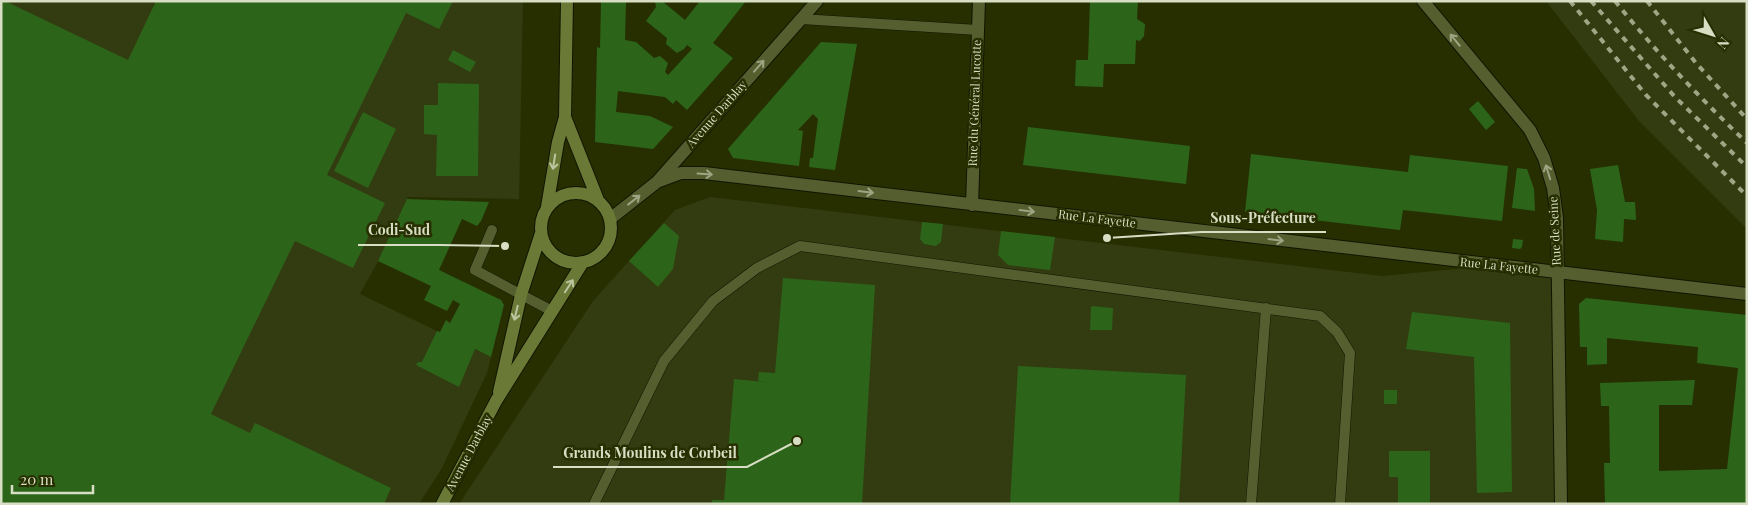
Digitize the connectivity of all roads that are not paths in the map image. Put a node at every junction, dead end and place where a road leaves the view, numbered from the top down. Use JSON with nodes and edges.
{"nodes":[{"id":1,"x":567,"y":1,"type":"edge"},
{"id":2,"x":816,"y":1,"type":"edge"},
{"id":3,"x":979,"y":1,"type":"edge"},
{"id":4,"x":1423,"y":1,"type":"edge"},
{"id":5,"x":801,"y":18,"type":"junction"},
{"id":6,"x":978,"y":30,"type":"junction"},
{"id":7,"x":565,"y":117,"type":"junction"},
{"id":8,"x":657,"y":182,"type":"junction"},
{"id":9,"x":598,"y":200,"type":"junction"},
{"id":10,"x":972,"y":205,"type":"junction"},
{"id":11,"x":547,"y":207,"type":"junction"},
{"id":12,"x":610,"y":219,"type":"junction"},
{"id":13,"x":492,"y":230,"type":"dead end"},
{"id":14,"x":541,"y":234,"type":"junction"},
{"id":15,"x":583,"y":262,"type":"junction"},
{"id":16,"x":1558,"y":272,"type":"junction"},
{"id":17,"x":1747,"y":294,"type":"edge"},
{"id":18,"x":521,"y":295,"type":"junction"},
{"id":19,"x":1266,"y":308,"type":"junction"},
{"id":20,"x":552,"y":311,"type":"junction"},
{"id":21,"x":496,"y":401,"type":"junction"},
{"id":22,"x":442,"y":504,"type":"edge"},
{"id":23,"x":594,"y":504,"type":"edge"},
{"id":24,"x":1251,"y":504,"type":"edge"},
{"id":25,"x":1340,"y":504,"type":"edge"},
{"id":26,"x":1561,"y":504,"type":"edge"}],
"edges":[{"from":1,"to":7,"type":"main road"},
{"from":2,"to":5,"type":"street","name":"Avenue Darblay"},
{"from":3,"to":6,"type":"street","name":"Rue du Général Lucotte"},
{"from":16,"to":4,"type":"street","name":"Rue de Seine","one_way":true},
{"from":5,"to":6,"type":"lane"},
{"from":8,"to":5,"type":"street","name":"Avenue Darblay","one_way":true},
{"from":6,"to":10,"type":"street","name":"Rue du Général Lucotte"},
{"from":7,"to":9,"type":"main road"},
{"from":7,"to":11,"type":"main road","name":"Avenue Darblay","one_way":true},
{"from":8,"to":10,"type":"street","name":"Rue La Fayette","one_way":true},
{"from":12,"to":8,"type":"street","name":"Avenue Darblay","one_way":true},
{"from":9,"to":11,"type":"main road"},
{"from":9,"to":12,"type":"main road"},
{"from":10,"to":16,"type":"street","name":"Rue La Fayette","one_way":true},
{"from":11,"to":14,"type":"main road","name":"Avenue Darblay"},
{"from":12,"to":15,"type":"main road","name":"Avenue Darblay"},
{"from":13,"to":18,"type":"lane"},
{"from":14,"to":15,"type":"main road"},
{"from":14,"to":18,"type":"main road","name":"Avenue Darblay"},
{"from":20,"to":15,"type":"main road","name":"Avenue Darblay","one_way":true},
{"from":16,"to":17,"type":"street","name":"Rue La Fayette"},
{"from":16,"to":26,"type":"street","name":"Rue de Seine"},
{"from":18,"to":20,"type":"lane"},
{"from":18,"to":21,"type":"main road","name":"Avenue Darblay","one_way":true},
{"from":19,"to":23,"type":"lane"},
{"from":19,"to":24,"type":"lane"},
{"from":19,"to":25,"type":"lane"},
{"from":20,"to":21,"type":"main road","name":"Avenue Darblay"},
{"from":21,"to":22,"type":"main road","name":"Avenue Darblay"}]}
